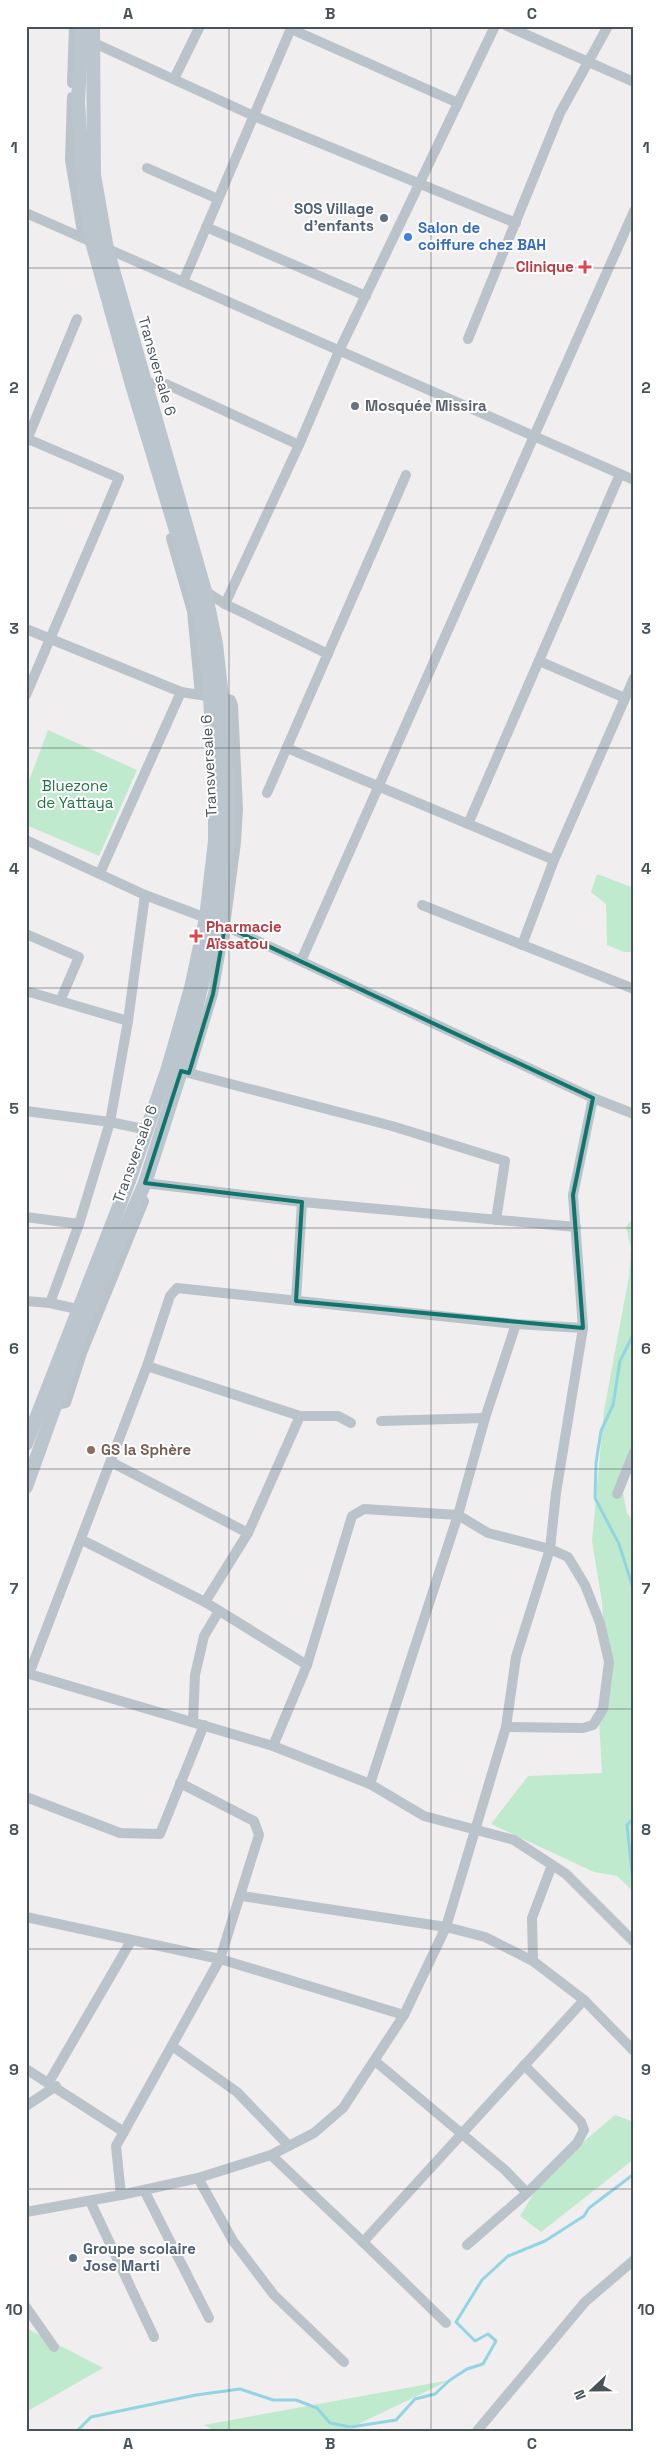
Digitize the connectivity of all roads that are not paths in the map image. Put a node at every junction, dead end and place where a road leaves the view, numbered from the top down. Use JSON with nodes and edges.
{"nodes":[{"id":1,"x":74,"y":26,"type":"edge"},
{"id":2,"x":82,"y":26,"type":"edge"},
{"id":3,"x":93,"y":26,"type":"edge"},
{"id":4,"x":200,"y":26,"type":"edge"},
{"id":5,"x":494,"y":26,"type":"edge"},
{"id":6,"x":507,"y":26,"type":"edge"},
{"id":7,"x":608,"y":26,"type":"edge"},
{"id":8,"x":291,"y":28,"type":"edge"},
{"id":9,"x":92,"y":42,"type":"junction"},
{"id":10,"x":590,"y":62,"type":"junction"},
{"id":11,"x":174,"y":79,"type":"junction"},
{"id":12,"x":634,"y":82,"type":"edge"},
{"id":13,"x":458,"y":102,"type":"junction"},
{"id":14,"x":254,"y":116,"type":"junction"},
{"id":15,"x":147,"y":168,"type":"dead end"},
{"id":16,"x":418,"y":184,"type":"junction"},
{"id":17,"x":218,"y":199,"type":"junction"},
{"id":18,"x":634,"y":211,"type":"edge"},
{"id":19,"x":26,"y":213,"type":"edge"},
{"id":20,"x":516,"y":223,"type":"junction"},
{"id":21,"x":206,"y":227,"type":"junction"},
{"id":22,"x":87,"y":240,"type":"junction"},
{"id":23,"x":107,"y":249,"type":"junction"},
{"id":24,"x":183,"y":282,"type":"junction"},
{"id":25,"x":366,"y":296,"type":"junction"},
{"id":26,"x":77,"y":319,"type":"dead end"},
{"id":27,"x":468,"y":338,"type":"dead end"},
{"id":28,"x":339,"y":351,"type":"junction"},
{"id":29,"x":144,"y":383,"type":"junction"},
{"id":30,"x":533,"y":436,"type":"junction"},
{"id":31,"x":27,"y":440,"type":"edge"},
{"id":32,"x":299,"y":445,"type":"junction"},
{"id":33,"x":620,"y":474,"type":"junction"},
{"id":34,"x":406,"y":476,"type":"dead end"},
{"id":35,"x":634,"y":480,"type":"edge"},
{"id":36,"x":205,"y":591,"type":"junction"},
{"id":37,"x":225,"y":604,"type":"junction"},
{"id":38,"x":26,"y":629,"type":"edge"},
{"id":39,"x":49,"y":639,"type":"junction"},
{"id":40,"x":328,"y":654,"type":"junction"},
{"id":41,"x":539,"y":661,"type":"junction"},
{"id":42,"x":634,"y":678,"type":"edge"},
{"id":43,"x":182,"y":692,"type":"junction"},
{"id":44,"x":26,"y":695,"type":"edge"},
{"id":45,"x":211,"y":696,"type":"junction"},
{"id":46,"x":625,"y":698,"type":"junction"},
{"id":47,"x":288,"y":748,"type":"junction"},
{"id":48,"x":379,"y":786,"type":"junction"},
{"id":49,"x":267,"y":793,"type":"dead end"},
{"id":50,"x":468,"y":824,"type":"junction"},
{"id":51,"x":26,"y":840,"type":"edge"},
{"id":52,"x":554,"y":860,"type":"junction"},
{"id":53,"x":100,"y":873,"type":"junction"},
{"id":54,"x":146,"y":895,"type":"junction"},
{"id":55,"x":422,"y":905,"type":"dead end"},
{"id":56,"x":216,"y":922,"type":"junction"},
{"id":57,"x":26,"y":934,"type":"edge"},
{"id":58,"x":522,"y":945,"type":"junction"},
{"id":59,"x":301,"y":961,"type":"junction"},
{"id":60,"x":634,"y":989,"type":"edge"},
{"id":61,"x":26,"y":991,"type":"edge"},
{"id":62,"x":60,"y":1001,"type":"junction"},
{"id":63,"x":128,"y":1021,"type":"junction"},
{"id":64,"x":185,"y":1072,"type":"junction"},
{"id":65,"x":593,"y":1098,"type":"junction"},
{"id":66,"x":26,"y":1111,"type":"edge"},
{"id":67,"x":634,"y":1114,"type":"edge"},
{"id":68,"x":110,"y":1122,"type":"junction"},
{"id":69,"x":148,"y":1130,"type":"junction"},
{"id":70,"x":148,"y":1183,"type":"junction"},
{"id":71,"x":302,"y":1202,"type":"junction"},
{"id":72,"x":26,"y":1217,"type":"edge"},
{"id":73,"x":496,"y":1220,"type":"junction"},
{"id":74,"x":79,"y":1224,"type":"junction"},
{"id":75,"x":576,"y":1227,"type":"junction"},
{"id":76,"x":26,"y":1301,"type":"edge"},
{"id":77,"x":296,"y":1301,"type":"junction"},
{"id":78,"x":50,"y":1303,"type":"junction"},
{"id":79,"x":77,"y":1309,"type":"junction"},
{"id":80,"x":516,"y":1324,"type":"junction"},
{"id":81,"x":583,"y":1328,"type":"junction"},
{"id":82,"x":147,"y":1366,"type":"junction"},
{"id":83,"x":300,"y":1416,"type":"junction"},
{"id":84,"x":485,"y":1418,"type":"junction"},
{"id":85,"x":380,"y":1421,"type":"dead end"},
{"id":86,"x":351,"y":1423,"type":"dead end"},
{"id":87,"x":26,"y":1444,"type":"edge"},
{"id":88,"x":634,"y":1452,"type":"edge"},
{"id":89,"x":111,"y":1462,"type":"junction"},
{"id":90,"x":26,"y":1487,"type":"edge"},
{"id":91,"x":617,"y":1494,"type":"dead end"},
{"id":92,"x":458,"y":1515,"type":"junction"},
{"id":93,"x":248,"y":1533,"type":"junction"},
{"id":94,"x":82,"y":1540,"type":"junction"},
{"id":95,"x":550,"y":1549,"type":"junction"},
{"id":96,"x":205,"y":1602,"type":"junction"},
{"id":97,"x":219,"y":1611,"type":"junction"},
{"id":98,"x":307,"y":1665,"type":"junction"},
{"id":99,"x":28,"y":1674,"type":"edge"},
{"id":100,"x":192,"y":1722,"type":"junction"},
{"id":101,"x":204,"y":1725,"type":"junction"},
{"id":102,"x":506,"y":1727,"type":"junction"},
{"id":103,"x":273,"y":1746,"type":"junction"},
{"id":104,"x":180,"y":1784,"type":"junction"},
{"id":105,"x":370,"y":1784,"type":"junction"},
{"id":106,"x":26,"y":1797,"type":"edge"},
{"id":107,"x":476,"y":1831,"type":"junction"},
{"id":108,"x":552,"y":1865,"type":"junction"},
{"id":109,"x":242,"y":1896,"type":"junction"},
{"id":110,"x":26,"y":1917,"type":"edge"},
{"id":111,"x":446,"y":1927,"type":"junction"},
{"id":112,"x":131,"y":1941,"type":"junction"},
{"id":113,"x":634,"y":1942,"type":"edge"},
{"id":114,"x":220,"y":1959,"type":"junction"},
{"id":115,"x":533,"y":1961,"type":"junction"},
{"id":116,"x":584,"y":2000,"type":"junction"},
{"id":117,"x":404,"y":2015,"type":"junction"},
{"id":118,"x":172,"y":2046,"type":"junction"},
{"id":119,"x":634,"y":2051,"type":"edge"},
{"id":120,"x":375,"y":2061,"type":"junction"},
{"id":121,"x":524,"y":2065,"type":"junction"},
{"id":122,"x":26,"y":2069,"type":"edge"},
{"id":123,"x":52,"y":2084,"type":"junction"},
{"id":124,"x":26,"y":2106,"type":"edge"},
{"id":125,"x":124,"y":2132,"type":"junction"},
{"id":126,"x":462,"y":2133,"type":"junction"},
{"id":127,"x":289,"y":2146,"type":"junction"},
{"id":128,"x":271,"y":2155,"type":"junction"},
{"id":129,"x":198,"y":2178,"type":"junction"},
{"id":130,"x":144,"y":2190,"type":"junction"},
{"id":131,"x":527,"y":2193,"type":"junction"},
{"id":132,"x":121,"y":2195,"type":"junction"},
{"id":133,"x":90,"y":2201,"type":"junction"},
{"id":134,"x":26,"y":2212,"type":"edge"},
{"id":135,"x":363,"y":2242,"type":"junction"},
{"id":136,"x":467,"y":2245,"type":"dead end"},
{"id":137,"x":634,"y":2260,"type":"edge"},
{"id":138,"x":26,"y":2307,"type":"edge"},
{"id":139,"x":209,"y":2318,"type":"dead end"},
{"id":140,"x":446,"y":2323,"type":"dead end"},
{"id":141,"x":154,"y":2337,"type":"dead end"},
{"id":142,"x":54,"y":2348,"type":"dead end"},
{"id":143,"x":344,"y":2362,"type":"dead end"},
{"id":144,"x":477,"y":2431,"type":"edge"}],
"edges":[{"from":1,"to":22,"type":"street"},
{"from":2,"to":22,"type":"main road","name":"Transversale 6"},
{"from":3,"to":9,"type":"main road","name":"Transversale 6"},
{"from":4,"to":11,"type":"street"},
{"from":5,"to":13,"type":"street"},
{"from":6,"to":10,"type":"street"},
{"from":7,"to":10,"type":"street"},
{"from":8,"to":13,"type":"street"},
{"from":8,"to":14,"type":"street"},
{"from":9,"to":11,"type":"street"},
{"from":9,"to":23,"type":"main road","name":"Transversale 6"},
{"from":10,"to":12,"type":"street"},
{"from":10,"to":20,"type":"street"},
{"from":11,"to":14,"type":"street"},
{"from":13,"to":16,"type":"street"},
{"from":14,"to":16,"type":"street"},
{"from":14,"to":17,"type":"street"},
{"from":15,"to":17,"type":"street"},
{"from":16,"to":20,"type":"street"},
{"from":16,"to":25,"type":"street"},
{"from":17,"to":21,"type":"street"},
{"from":18,"to":30,"type":"street"},
{"from":19,"to":22,"type":"street"},
{"from":20,"to":27,"type":"street"},
{"from":21,"to":24,"type":"street"},
{"from":21,"to":25,"type":"street"},
{"from":22,"to":23,"type":"street"},
{"from":22,"to":45,"type":"main road","name":"Transversale 6"},
{"from":23,"to":24,"type":"street"},
{"from":23,"to":29,"type":"main road","name":"Transversale 6"},
{"from":24,"to":28,"type":"street"},
{"from":25,"to":28,"type":"street"},
{"from":26,"to":31,"type":"street"},
{"from":28,"to":30,"type":"street"},
{"from":28,"to":32,"type":"street"},
{"from":29,"to":32,"type":"street"},
{"from":29,"to":36,"type":"main road","name":"Transversale 6"},
{"from":30,"to":33,"type":"street"},
{"from":30,"to":48,"type":"street"},
{"from":31,"to":39,"type":"street"},
{"from":32,"to":37,"type":"street"},
{"from":33,"to":35,"type":"street"},
{"from":33,"to":41,"type":"street"},
{"from":34,"to":40,"type":"street"},
{"from":36,"to":37,"type":"street"},
{"from":36,"to":45,"type":"main road","name":"Transversale 6"},
{"from":37,"to":40,"type":"street"},
{"from":38,"to":39,"type":"street"},
{"from":39,"to":43,"type":"street"},
{"from":39,"to":44,"type":"street"},
{"from":40,"to":47,"type":"street"},
{"from":41,"to":46,"type":"street"},
{"from":41,"to":50,"type":"street"},
{"from":42,"to":46,"type":"street"},
{"from":43,"to":45,"type":"street"},
{"from":43,"to":53,"type":"street"},
{"from":45,"to":56,"type":"main road","name":"Transversale 6"},
{"from":45,"to":56,"type":"main road","name":"Transversale 6"},
{"from":46,"to":52,"type":"street"},
{"from":47,"to":48,"type":"street"},
{"from":47,"to":49,"type":"street"},
{"from":48,"to":50,"type":"street"},
{"from":48,"to":59,"type":"street"},
{"from":50,"to":52,"type":"street"},
{"from":51,"to":53,"type":"street"},
{"from":52,"to":58,"type":"street"},
{"from":53,"to":54,"type":"street"},
{"from":54,"to":56,"type":"street"},
{"from":54,"to":63,"type":"street"},
{"from":55,"to":58,"type":"street"},
{"from":56,"to":59,"type":"street"},
{"from":56,"to":64,"type":"main road","name":"Transversale 6"},
{"from":56,"to":69,"type":"main road","name":"Transversale 6"},
{"from":57,"to":62,"type":"street"},
{"from":58,"to":60,"type":"street"},
{"from":59,"to":65,"type":"street"},
{"from":61,"to":62,"type":"street"},
{"from":62,"to":63,"type":"street"},
{"from":63,"to":68,"type":"street"},
{"from":64,"to":70,"type":"main road","name":"Transversale 6"},
{"from":64,"to":73,"type":"street"},
{"from":65,"to":67,"type":"street"},
{"from":65,"to":75,"type":"street"},
{"from":66,"to":68,"type":"street"},
{"from":68,"to":69,"type":"street"},
{"from":68,"to":74,"type":"street"},
{"from":69,"to":79,"type":"main road","name":"Transversale 6"},
{"from":70,"to":71,"type":"street"},
{"from":70,"to":90,"type":"main road","name":"Transversale 6"},
{"from":71,"to":73,"type":"street"},
{"from":71,"to":77,"type":"street"},
{"from":72,"to":74,"type":"street"},
{"from":73,"to":75,"type":"street"},
{"from":74,"to":78,"type":"street"},
{"from":75,"to":81,"type":"street"},
{"from":76,"to":78,"type":"street"},
{"from":77,"to":80,"type":"street"},
{"from":77,"to":82,"type":"street"},
{"from":78,"to":79,"type":"street"},
{"from":79,"to":87,"type":"main road","name":"Transversale 6"},
{"from":80,"to":81,"type":"street"},
{"from":80,"to":84,"type":"street"},
{"from":81,"to":95,"type":"street"},
{"from":82,"to":83,"type":"street"},
{"from":82,"to":89,"type":"street"},
{"from":83,"to":86,"type":"street"},
{"from":83,"to":93,"type":"street"},
{"from":84,"to":85,"type":"street"},
{"from":84,"to":92,"type":"street"},
{"from":88,"to":91,"type":"street"},
{"from":89,"to":93,"type":"street"},
{"from":89,"to":94,"type":"street"},
{"from":92,"to":95,"type":"street"},
{"from":92,"to":98,"type":"street"},
{"from":92,"to":105,"type":"street"},
{"from":93,"to":96,"type":"street"},
{"from":94,"to":96,"type":"street"},
{"from":94,"to":99,"type":"street"},
{"from":95,"to":102,"type":"street"},
{"from":95,"to":102,"type":"street"},
{"from":96,"to":97,"type":"street"},
{"from":97,"to":98,"type":"street"},
{"from":97,"to":100,"type":"street"},
{"from":98,"to":103,"type":"street"},
{"from":99,"to":100,"type":"street"},
{"from":100,"to":101,"type":"street"},
{"from":101,"to":103,"type":"street"},
{"from":101,"to":104,"type":"street"},
{"from":102,"to":107,"type":"street"},
{"from":103,"to":105,"type":"street"},
{"from":104,"to":106,"type":"street"},
{"from":104,"to":109,"type":"street"},
{"from":105,"to":107,"type":"street"},
{"from":107,"to":108,"type":"street"},
{"from":107,"to":111,"type":"street"},
{"from":108,"to":113,"type":"street"},
{"from":108,"to":115,"type":"street"},
{"from":109,"to":111,"type":"street"},
{"from":109,"to":114,"type":"street"},
{"from":110,"to":112,"type":"street"},
{"from":111,"to":115,"type":"street"},
{"from":111,"to":117,"type":"street"},
{"from":112,"to":114,"type":"street"},
{"from":112,"to":123,"type":"street"},
{"from":114,"to":117,"type":"street"},
{"from":114,"to":118,"type":"street"},
{"from":115,"to":116,"type":"street"},
{"from":116,"to":119,"type":"street"},
{"from":116,"to":121,"type":"street"},
{"from":117,"to":120,"type":"street"},
{"from":118,"to":125,"type":"street"},
{"from":118,"to":127,"type":"street"},
{"from":120,"to":126,"type":"street"},
{"from":120,"to":127,"type":"street"},
{"from":121,"to":126,"type":"street"},
{"from":121,"to":131,"type":"street"},
{"from":122,"to":123,"type":"street"},
{"from":123,"to":124,"type":"street"},
{"from":123,"to":125,"type":"street"},
{"from":125,"to":132,"type":"street"},
{"from":126,"to":131,"type":"street"},
{"from":126,"to":135,"type":"street"},
{"from":127,"to":128,"type":"street"},
{"from":128,"to":129,"type":"street"},
{"from":128,"to":135,"type":"street"},
{"from":129,"to":130,"type":"street"},
{"from":129,"to":143,"type":"street"},
{"from":130,"to":132,"type":"street"},
{"from":130,"to":139,"type":"street"},
{"from":131,"to":136,"type":"street"},
{"from":132,"to":133,"type":"street"},
{"from":133,"to":134,"type":"street"},
{"from":133,"to":141,"type":"street"},
{"from":135,"to":140,"type":"street"},
{"from":137,"to":144,"type":"street"},
{"from":138,"to":142,"type":"street"}]}
